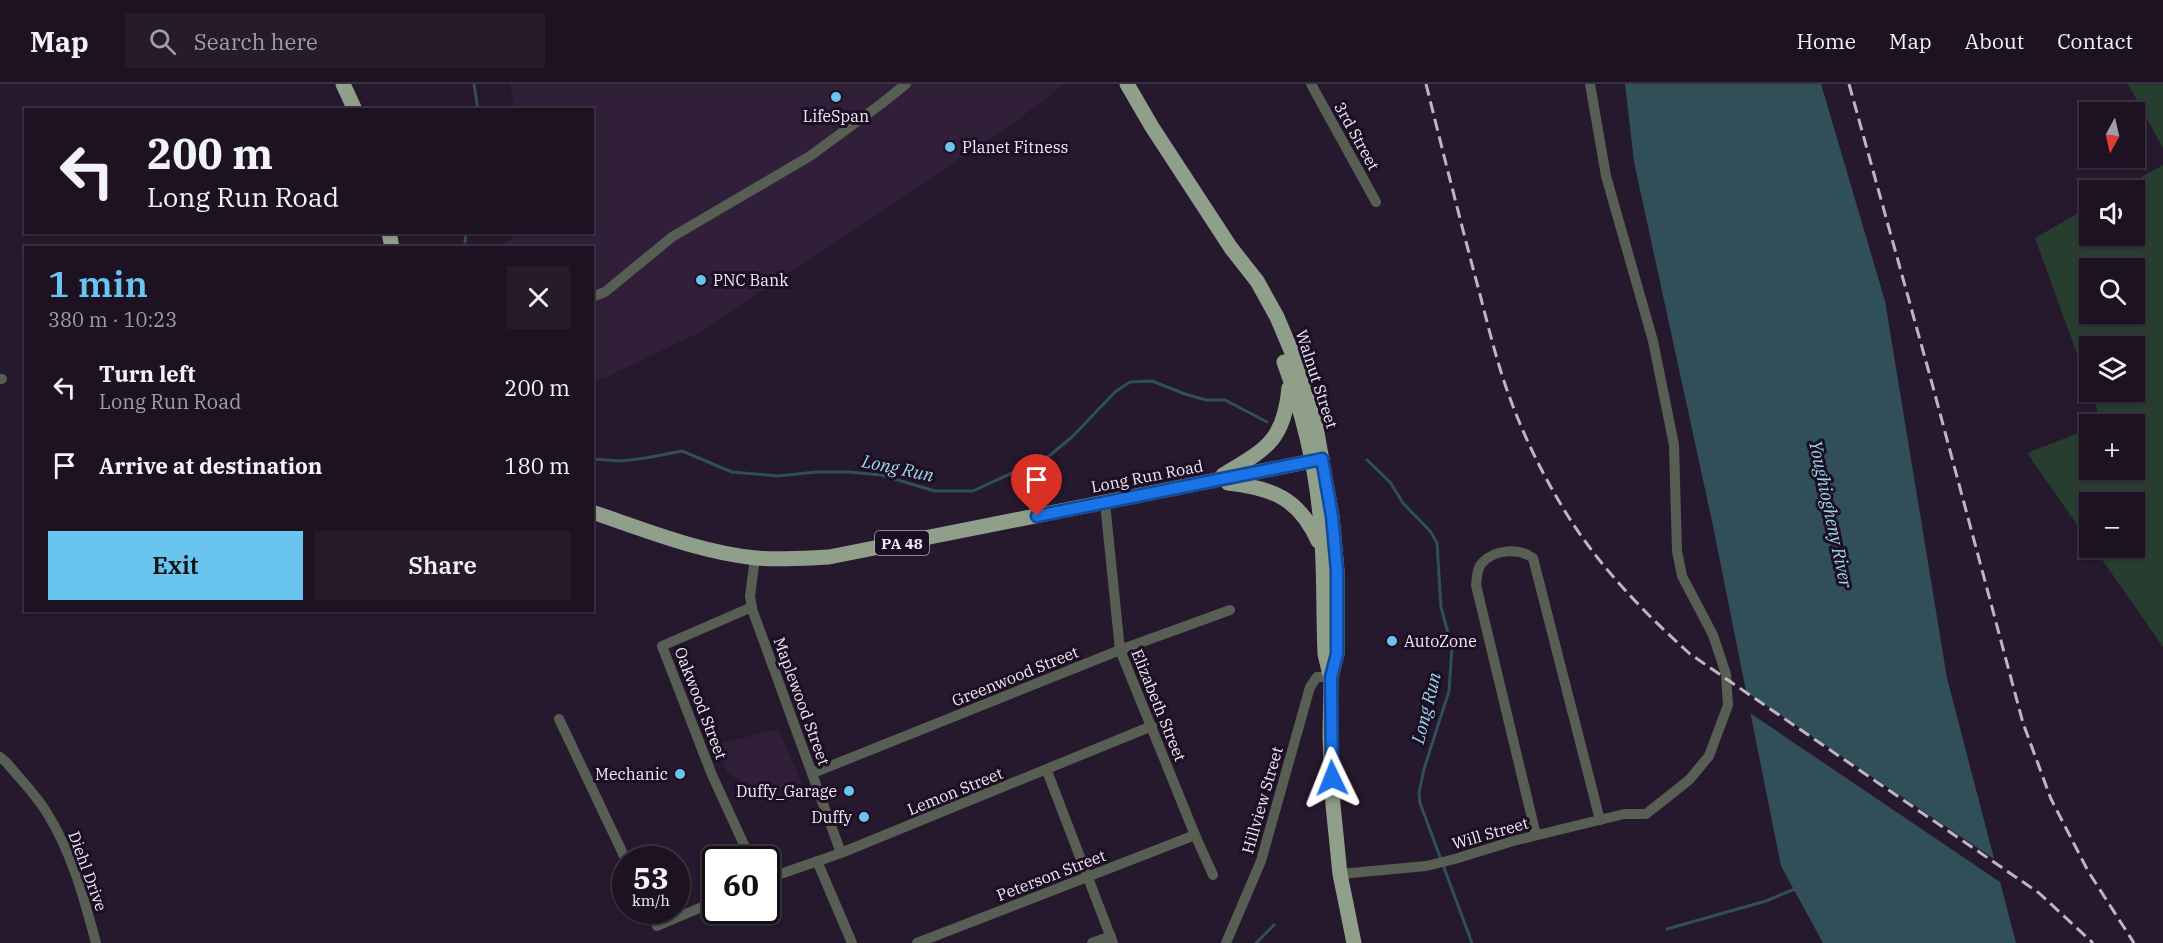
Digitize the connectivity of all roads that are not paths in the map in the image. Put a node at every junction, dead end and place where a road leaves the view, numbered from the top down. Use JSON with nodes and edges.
{"nodes":[{"id":1,"x":343,"y":84,"type":"edge"},
{"id":2,"x":906,"y":84,"type":"edge"},
{"id":3,"x":1127,"y":84,"type":"edge"},
{"id":4,"x":1311,"y":84,"type":"edge"},
{"id":5,"x":1590,"y":84,"type":"edge"},
{"id":6,"x":354,"y":108,"type":"edge"},
{"id":7,"x":1376,"y":202,"type":"dead end"},
{"id":8,"x":1231,"y":248,"type":"junction"},
{"id":9,"x":594,"y":296,"type":"edge"},
{"id":10,"x":1290,"y":379,"type":"junction"},
{"id":11,"x":1317,"y":460,"type":"junction"},
{"id":12,"x":1213,"y":481,"type":"junction"},
{"id":13,"x":1105,"y":503,"type":"junction"},
{"id":14,"x":594,"y":513,"type":"edge"},
{"id":15,"x":1322,"y":549,"type":"junction"},
{"id":16,"x":755,"y":558,"type":"junction"},
{"id":17,"x":752,"y":607,"type":"junction"},
{"id":18,"x":1230,"y":610,"type":"dead end"},
{"id":19,"x":1120,"y":650,"type":"junction"},
{"id":20,"x":1331,"y":677,"type":"junction"},
{"id":21,"x":559,"y":719,"type":"dead end"},
{"id":22,"x":1152,"y":726,"type":"junction"},
{"id":23,"x":0,"y":757,"type":"edge"},
{"id":24,"x":1047,"y":771,"type":"junction"},
{"id":25,"x":813,"y":773,"type":"junction"},
{"id":26,"x":1600,"y":820,"type":"junction"},
{"id":27,"x":1194,"y":835,"type":"junction"},
{"id":28,"x":1536,"y":835,"type":"junction"},
{"id":29,"x":619,"y":846,"type":"edge"},
{"id":30,"x":745,"y":846,"type":"edge"},
{"id":31,"x":842,"y":853,"type":"junction"},
{"id":32,"x":817,"y":861,"type":"junction"},
{"id":33,"x":780,"y":874,"type":"edge"},
{"id":34,"x":1340,"y":874,"type":"junction"},
{"id":35,"x":1213,"y":875,"type":"dead end"},
{"id":36,"x":1088,"y":877,"type":"junction"},
{"id":37,"x":1112,"y":939,"type":"edge"},
{"id":38,"x":96,"y":943,"type":"edge"},
{"id":39,"x":852,"y":943,"type":"edge"},
{"id":40,"x":917,"y":943,"type":"edge"},
{"id":41,"x":1092,"y":943,"type":"edge"},
{"id":42,"x":1226,"y":943,"type":"edge"},
{"id":43,"x":1354,"y":943,"type":"edge"}],
"edges":[{"from":1,"to":6,"type":"main road"},
{"from":2,"to":9,"type":"street"},
{"from":3,"to":8,"type":"main road","name":"Walnut Street","number":"PA 48"},
{"from":4,"to":7,"type":"street","name":"3rd Street"},
{"from":5,"to":26,"type":"street","name":"Will Street"},
{"from":8,"to":10,"type":"main road","name":"Walnut Street","number":"PA 48"},
{"from":8,"to":11,"type":"main road","name":"Walnut Street","number":"PA 48"},
{"from":10,"to":11,"type":"main road","name":"Walnut Street"},
{"from":10,"to":12,"type":"main road","number":"PA 48"},
{"from":11,"to":12,"type":"main road","name":"Long Run Road","number":"PA 48"},
{"from":11,"to":15,"type":"main road","name":"Walnut Street"},
{"from":11,"to":20,"type":"main road","name":"Walnut Street"},
{"from":12,"to":13,"type":"main road","name":"Long Run Road","number":"PA 48"},
{"from":12,"to":15,"type":"main road"},
{"from":13,"to":16,"type":"main road","name":"Long Run Road","number":"PA 48"},
{"from":13,"to":19,"type":"street","name":"Elizabeth Street"},
{"from":14,"to":16,"type":"main road","name":"Long Run Road","number":"PA 48"},
{"from":15,"to":20,"type":"main road","name":"Walnut Street"},
{"from":16,"to":17,"type":"street","name":"Maplewood Street"},
{"from":17,"to":25,"type":"street","name":"Maplewood Street"},
{"from":17,"to":30,"type":"street","name":"Oakwood Street"},
{"from":18,"to":19,"type":"street","name":"Greenwood Street"},
{"from":19,"to":22,"type":"street","name":"Elizabeth Street"},
{"from":19,"to":25,"type":"street","name":"Greenwood Street"},
{"from":20,"to":34,"type":"main road","name":"Walnut Street"},
{"from":20,"to":42,"type":"street","name":"Hillview Street"},
{"from":21,"to":29,"type":"street"},
{"from":22,"to":24,"type":"street","name":"Lemon Street"},
{"from":22,"to":27,"type":"street","name":"Elizabeth Street"},
{"from":23,"to":38,"type":"street","name":"Diehl Drive"},
{"from":24,"to":31,"type":"street","name":"Lemon Street"},
{"from":24,"to":36,"type":"street"},
{"from":25,"to":31,"type":"street","name":"Maplewood Street"},
{"from":26,"to":28,"type":"street","name":"Will Street"},
{"from":26,"to":28,"type":"street"},
{"from":27,"to":35,"type":"street","name":"Elizabeth Street"},
{"from":27,"to":36,"type":"street","name":"Peterson Street"},
{"from":28,"to":34,"type":"street","name":"Will Street"},
{"from":31,"to":32,"type":"street","name":"Lemon Street"},
{"from":32,"to":33,"type":"street","name":"Lemon Street"},
{"from":32,"to":39,"type":"street"},
{"from":34,"to":43,"type":"main road","name":"Walnut Street"},
{"from":36,"to":37,"type":"street"},
{"from":36,"to":40,"type":"street","name":"Peterson Street"},
{"from":37,"to":41,"type":"street"}]}
